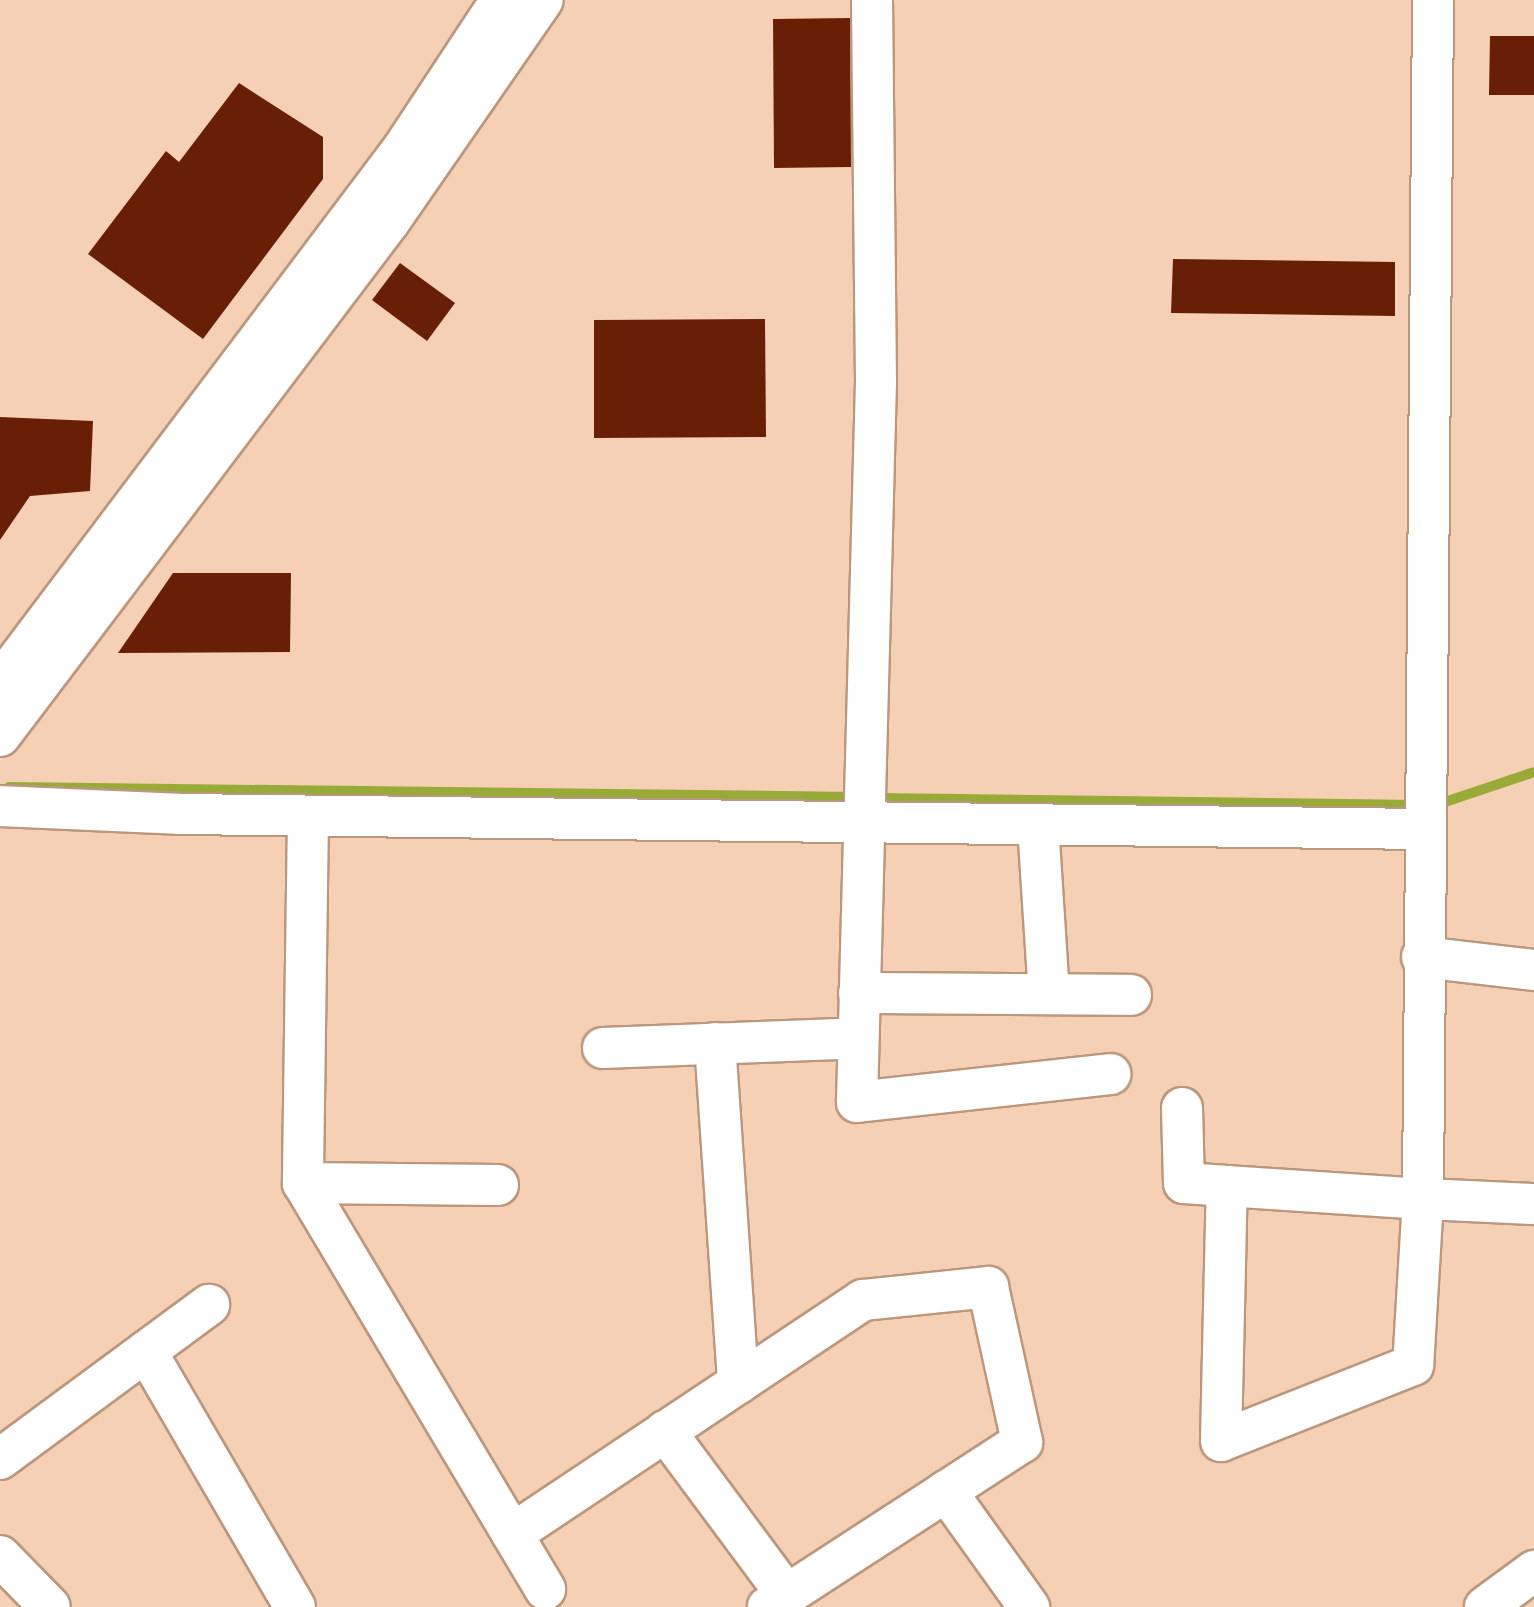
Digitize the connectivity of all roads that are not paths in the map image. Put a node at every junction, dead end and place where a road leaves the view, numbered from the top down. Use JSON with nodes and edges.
{"nodes":[{"id":1,"x":501,"y":0,"type":"edge"},
{"id":2,"x":543,"y":0,"type":"edge"},
{"id":3,"x":872,"y":0,"type":"edge"},
{"id":4,"x":1434,"y":0,"type":"edge"},
{"id":5,"x":0,"y":683,"type":"edge"},
{"id":6,"x":0,"y":736,"type":"edge"},
{"id":7,"x":0,"y":806,"type":"edge"},
{"id":8,"x":308,"y":816,"type":"junction"},
{"id":9,"x":860,"y":823,"type":"junction"},
{"id":10,"x":1038,"y":825,"type":"junction"},
{"id":11,"x":1421,"y":829,"type":"junction"},
{"id":12,"x":1422,"y":956,"type":"junction"},
{"id":13,"x":1534,"y":970,"type":"edge"},
{"id":14,"x":859,"y":992,"type":"junction"},
{"id":15,"x":1049,"y":994,"type":"junction"},
{"id":16,"x":1131,"y":995,"type":"dead end"},
{"id":17,"x":858,"y":1038,"type":"junction"},
{"id":18,"x":716,"y":1044,"type":"junction"},
{"id":19,"x":603,"y":1048,"type":"dead end"},
{"id":20,"x":1110,"y":1074,"type":"dead end"},
{"id":21,"x":1182,"y":1108,"type":"dead end"},
{"id":22,"x":303,"y":1182,"type":"junction"},
{"id":23,"x":498,"y":1186,"type":"dead end"},
{"id":24,"x":1226,"y":1186,"type":"junction"},
{"id":25,"x":1423,"y":1199,"type":"junction"},
{"id":26,"x":1534,"y":1204,"type":"edge"},
{"id":27,"x":209,"y":1305,"type":"dead end"},
{"id":28,"x":146,"y":1351,"type":"junction"},
{"id":29,"x":738,"y":1383,"type":"junction"},
{"id":30,"x":666,"y":1431,"type":"junction"},
{"id":31,"x":0,"y":1459,"type":"edge"},
{"id":32,"x":946,"y":1491,"type":"junction"},
{"id":33,"x":512,"y":1534,"type":"junction"},
{"id":34,"x":0,"y":1556,"type":"edge"},
{"id":35,"x":1534,"y":1571,"type":"edge"},
{"id":36,"x":545,"y":1590,"type":"dead end"},
{"id":37,"x":777,"y":1601,"type":"edge"},
{"id":38,"x":50,"y":1607,"type":"edge"},
{"id":39,"x":295,"y":1607,"type":"edge"},
{"id":40,"x":1030,"y":1607,"type":"edge"},
{"id":41,"x":1485,"y":1607,"type":"edge"}],
"edges":[{"from":1,"to":5,"type":"street"},
{"from":2,"to":6,"type":"street"},
{"from":3,"to":9,"type":"street"},
{"from":4,"to":11,"type":"street"},
{"from":7,"to":8,"type":"street"},
{"from":8,"to":9,"type":"street"},
{"from":8,"to":22,"type":"street"},
{"from":9,"to":10,"type":"street"},
{"from":9,"to":14,"type":"street"},
{"from":10,"to":11,"type":"street"},
{"from":10,"to":15,"type":"street"},
{"from":11,"to":12,"type":"street"},
{"from":12,"to":13,"type":"street"},
{"from":12,"to":25,"type":"street"},
{"from":14,"to":15,"type":"street"},
{"from":14,"to":17,"type":"street"},
{"from":15,"to":16,"type":"street"},
{"from":17,"to":18,"type":"street"},
{"from":17,"to":20,"type":"street"},
{"from":18,"to":19,"type":"street"},
{"from":18,"to":29,"type":"street"},
{"from":21,"to":24,"type":"street"},
{"from":22,"to":23,"type":"street"},
{"from":22,"to":33,"type":"street"},
{"from":24,"to":25,"type":"street"},
{"from":24,"to":25,"type":"street"},
{"from":25,"to":26,"type":"street"},
{"from":27,"to":28,"type":"street"},
{"from":28,"to":31,"type":"street"},
{"from":28,"to":39,"type":"street"},
{"from":29,"to":30,"type":"street"},
{"from":29,"to":32,"type":"street"},
{"from":30,"to":33,"type":"street"},
{"from":30,"to":37,"type":"street"},
{"from":32,"to":37,"type":"street"},
{"from":32,"to":40,"type":"street"},
{"from":33,"to":36,"type":"street"},
{"from":34,"to":38,"type":"street"},
{"from":35,"to":41,"type":"street"}]}
